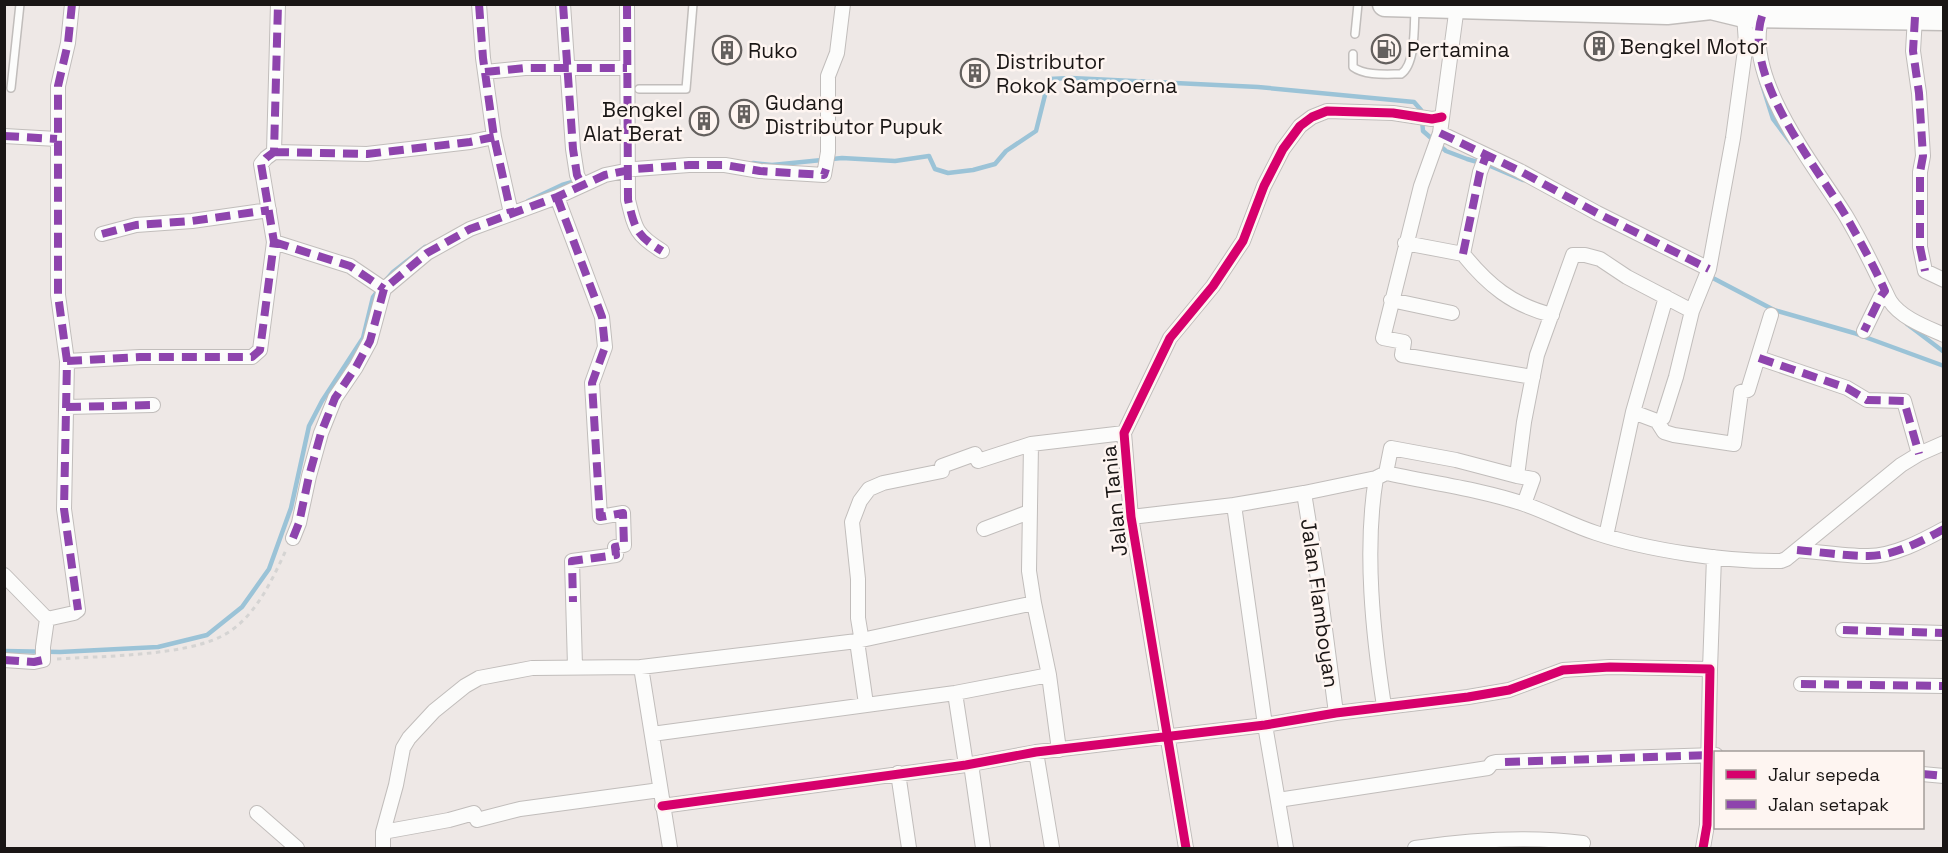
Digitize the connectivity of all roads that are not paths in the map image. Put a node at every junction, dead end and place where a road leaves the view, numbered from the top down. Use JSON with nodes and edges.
{"nodes":[{"id":1,"x":20,"y":4,"type":"edge"},
{"id":2,"x":72,"y":4,"type":"edge"},
{"id":3,"x":278,"y":4,"type":"edge"},
{"id":4,"x":479,"y":4,"type":"edge"},
{"id":5,"x":563,"y":4,"type":"edge"},
{"id":6,"x":627,"y":4,"type":"edge"},
{"id":7,"x":693,"y":4,"type":"edge"},
{"id":8,"x":843,"y":4,"type":"edge"},
{"id":9,"x":1358,"y":4,"type":"edge"},
{"id":10,"x":1384,"y":4,"type":"edge"},
{"id":11,"x":1415,"y":5,"type":"edge"},
{"id":12,"x":1465,"y":5,"type":"edge"},
{"id":13,"x":1518,"y":6,"type":"edge"},
{"id":14,"x":1711,"y":6,"type":"edge"},
{"id":15,"x":1561,"y":7,"type":"edge"},
{"id":16,"x":1667,"y":8,"type":"edge"},
{"id":17,"x":1850,"y":11,"type":"edge"},
{"id":18,"x":1762,"y":14,"type":"edge"},
{"id":19,"x":1915,"y":17,"type":"junction"},
{"id":20,"x":1944,"y":18,"type":"edge"},
{"id":21,"x":1355,"y":34,"type":"dead end"},
{"id":22,"x":1353,"y":54,"type":"dead end"},
{"id":23,"x":627,"y":68,"type":"junction"},
{"id":24,"x":567,"y":69,"type":"junction"},
{"id":25,"x":485,"y":72,"type":"junction"},
{"id":26,"x":12,"y":88,"type":"dead end"},
{"id":27,"x":639,"y":89,"type":"dead end"},
{"id":28,"x":1437,"y":118,"type":"junction"},
{"id":29,"x":4,"y":136,"type":"edge"},
{"id":30,"x":494,"y":137,"type":"junction"},
{"id":31,"x":57,"y":139,"type":"junction"},
{"id":32,"x":1437,"y":140,"type":"junction"},
{"id":33,"x":274,"y":152,"type":"junction"},
{"id":34,"x":1485,"y":157,"type":"junction"},
{"id":35,"x":627,"y":166,"type":"junction"},
{"id":36,"x":580,"y":181,"type":"junction"},
{"id":37,"x":557,"y":197,"type":"junction"},
{"id":38,"x":510,"y":209,"type":"junction"},
{"id":39,"x":269,"y":210,"type":"junction"},
{"id":40,"x":102,"y":234,"type":"dead end"},
{"id":41,"x":274,"y":242,"type":"junction"},
{"id":42,"x":1406,"y":243,"type":"junction"},
{"id":43,"x":662,"y":251,"type":"dead end"},
{"id":44,"x":1463,"y":254,"type":"junction"},
{"id":45,"x":1709,"y":270,"type":"junction"},
{"id":46,"x":1944,"y":280,"type":"edge"},
{"id":47,"x":381,"y":287,"type":"junction"},
{"id":48,"x":1885,"y":291,"type":"junction"},
{"id":49,"x":1666,"y":297,"type":"junction"},
{"id":50,"x":1391,"y":300,"type":"junction"},
{"id":51,"x":1692,"y":312,"type":"junction"},
{"id":52,"x":1452,"y":313,"type":"dead end"},
{"id":53,"x":1552,"y":315,"type":"junction"},
{"id":54,"x":1771,"y":315,"type":"dead end"},
{"id":55,"x":1864,"y":331,"type":"dead end"},
{"id":56,"x":1944,"y":335,"type":"edge"},
{"id":57,"x":1759,"y":358,"type":"junction"},
{"id":58,"x":67,"y":361,"type":"junction"},
{"id":59,"x":1533,"y":377,"type":"junction"},
{"id":60,"x":153,"y":405,"type":"dead end"},
{"id":61,"x":66,"y":407,"type":"junction"},
{"id":62,"x":1633,"y":412,"type":"junction"},
{"id":63,"x":1657,"y":421,"type":"junction"},
{"id":64,"x":1124,"y":433,"type":"junction"},
{"id":65,"x":1944,"y":443,"type":"edge"},
{"id":66,"x":1031,"y":444,"type":"junction"},
{"id":67,"x":1919,"y":454,"type":"junction"},
{"id":68,"x":1381,"y":475,"type":"junction"},
{"id":69,"x":1517,"y":476,"type":"junction"},
{"id":70,"x":1304,"y":493,"type":"junction"},
{"id":71,"x":1524,"y":504,"type":"junction"},
{"id":72,"x":1234,"y":505,"type":"junction"},
{"id":73,"x":1029,"y":512,"type":"junction"},
{"id":74,"x":1131,"y":517,"type":"junction"},
{"id":75,"x":1944,"y":529,"type":"edge"},
{"id":76,"x":984,"y":530,"type":"dead end"},
{"id":77,"x":1606,"y":536,"type":"junction"},
{"id":78,"x":293,"y":538,"type":"road end"},
{"id":79,"x":1797,"y":550,"type":"junction"},
{"id":80,"x":1714,"y":556,"type":"junction"},
{"id":81,"x":4,"y":575,"type":"edge"},
{"id":82,"x":1034,"y":603,"type":"junction"},
{"id":83,"x":47,"y":619,"type":"junction"},
{"id":84,"x":1843,"y":630,"type":"dead end"},
{"id":85,"x":1944,"y":633,"type":"edge"},
{"id":86,"x":857,"y":642,"type":"junction"},
{"id":87,"x":4,"y":660,"type":"edge"},
{"id":88,"x":575,"y":666,"type":"junction"},
{"id":89,"x":641,"y":667,"type":"junction"},
{"id":90,"x":1710,"y":669,"type":"junction"},
{"id":91,"x":1049,"y":675,"type":"junction"},
{"id":92,"x":1801,"y":684,"type":"dead end"},
{"id":93,"x":1944,"y":686,"type":"edge"},
{"id":94,"x":956,"y":693,"type":"junction"},
{"id":95,"x":866,"y":704,"type":"junction"},
{"id":96,"x":1384,"y":706,"type":"junction"},
{"id":97,"x":1336,"y":713,"type":"junction"},
{"id":98,"x":1265,"y":725,"type":"junction"},
{"id":99,"x":652,"y":734,"type":"junction"},
{"id":100,"x":1169,"y":736,"type":"junction"},
{"id":101,"x":1059,"y":750,"type":"junction"},
{"id":102,"x":1036,"y":752,"type":"junction"},
{"id":103,"x":1711,"y":755,"type":"edge"},
{"id":104,"x":968,"y":764,"type":"junction"},
{"id":105,"x":898,"y":773,"type":"junction"},
{"id":106,"x":1924,"y":774,"type":"edge"},
{"id":107,"x":1944,"y":776,"type":"edge"},
{"id":108,"x":660,"y":790,"type":"junction"},
{"id":109,"x":1278,"y":800,"type":"junction"},
{"id":110,"x":662,"y":806,"type":"junction"},
{"id":111,"x":257,"y":813,"type":"dead end"},
{"id":112,"x":383,"y":832,"type":"junction"},
{"id":113,"x":1583,"y":843,"type":"dead end"},
{"id":114,"x":297,"y":849,"type":"edge"},
{"id":115,"x":383,"y":849,"type":"edge"},
{"id":116,"x":670,"y":849,"type":"edge"},
{"id":117,"x":909,"y":849,"type":"edge"},
{"id":118,"x":983,"y":849,"type":"edge"},
{"id":119,"x":1052,"y":849,"type":"edge"},
{"id":120,"x":1186,"y":849,"type":"edge"},
{"id":121,"x":1286,"y":849,"type":"edge"},
{"id":122,"x":1415,"y":849,"type":"edge"},
{"id":123,"x":1703,"y":849,"type":"edge"}],
"edges":[{"from":1,"to":26,"type":"lane"},
{"from":2,"to":31,"type":"street"},
{"from":3,"to":33,"type":"street"},
{"from":4,"to":25,"type":"street"},
{"from":5,"to":24,"type":"street"},
{"from":6,"to":23,"type":"street"},
{"from":7,"to":27,"type":"lane"},
{"from":8,"to":35,"type":"street"},
{"from":9,"to":21,"type":"lane"},
{"from":10,"to":11,"type":"highway"},
{"from":11,"to":12,"type":"highway"},
{"from":11,"to":22,"type":"lane"},
{"from":12,"to":13,"type":"highway"},
{"from":12,"to":28,"type":"street"},
{"from":13,"to":15,"type":"highway"},
{"from":14,"to":16,"type":"highway"},
{"from":14,"to":18,"type":"highway"},
{"from":15,"to":16,"type":"highway"},
{"from":17,"to":18,"type":"highway"},
{"from":17,"to":19,"type":"highway"},
{"from":18,"to":45,"type":"street"},
{"from":18,"to":48,"type":"street"},
{"from":19,"to":20,"type":"highway"},
{"from":19,"to":46,"type":"street"},
{"from":23,"to":24,"type":"street"},
{"from":23,"to":35,"type":"street"},
{"from":24,"to":25,"type":"street"},
{"from":24,"to":36,"type":"street"},
{"from":25,"to":30,"type":"street"},
{"from":28,"to":32,"type":"street"},
{"from":28,"to":64,"type":"street","name":"Jalan Tania"},
{"from":29,"to":31,"type":"street"},
{"from":30,"to":33,"type":"street"},
{"from":30,"to":38,"type":"street"},
{"from":31,"to":58,"type":"street"},
{"from":32,"to":34,"type":"street"},
{"from":32,"to":42,"type":"street"},
{"from":33,"to":39,"type":"street"},
{"from":34,"to":44,"type":"street"},
{"from":34,"to":45,"type":"street"},
{"from":35,"to":36,"type":"street"},
{"from":35,"to":43,"type":"street"},
{"from":36,"to":37,"type":"street"},
{"from":37,"to":38,"type":"street"},
{"from":37,"to":88,"type":"street"},
{"from":38,"to":47,"type":"street"},
{"from":39,"to":40,"type":"street"},
{"from":39,"to":41,"type":"street"},
{"from":41,"to":47,"type":"street"},
{"from":41,"to":58,"type":"street"},
{"from":42,"to":44,"type":"street"},
{"from":42,"to":50,"type":"street"},
{"from":44,"to":53,"type":"street"},
{"from":45,"to":51,"type":"street"},
{"from":47,"to":78,"type":"street"},
{"from":48,"to":55,"type":"street"},
{"from":48,"to":56,"type":"street"},
{"from":49,"to":51,"type":"street"},
{"from":49,"to":53,"type":"street"},
{"from":49,"to":62,"type":"street"},
{"from":50,"to":52,"type":"street"},
{"from":50,"to":59,"type":"street"},
{"from":51,"to":63,"type":"street"},
{"from":53,"to":59,"type":"street"},
{"from":54,"to":57,"type":"street"},
{"from":57,"to":63,"type":"street"},
{"from":57,"to":67,"type":"street"},
{"from":58,"to":61,"type":"street"},
{"from":59,"to":69,"type":"street"},
{"from":60,"to":61,"type":"street"},
{"from":61,"to":83,"type":"street"},
{"from":62,"to":63,"type":"street"},
{"from":62,"to":77,"type":"street"},
{"from":64,"to":66,"type":"street"},
{"from":64,"to":74,"type":"street","name":"Jalan Tania"},
{"from":65,"to":67,"type":"street"},
{"from":66,"to":73,"type":"street"},
{"from":66,"to":86,"type":"street"},
{"from":67,"to":79,"type":"street"},
{"from":68,"to":69,"type":"street"},
{"from":68,"to":70,"type":"street"},
{"from":68,"to":71,"type":"street"},
{"from":68,"to":96,"type":"street"},
{"from":69,"to":71,"type":"street"},
{"from":70,"to":72,"type":"street"},
{"from":70,"to":97,"type":"street","name":"Jalan Flamboyan"},
{"from":71,"to":77,"type":"street"},
{"from":72,"to":74,"type":"street"},
{"from":72,"to":98,"type":"street"},
{"from":73,"to":76,"type":"street"},
{"from":73,"to":82,"type":"street"},
{"from":74,"to":100,"type":"street","name":"Jalan Tania"},
{"from":75,"to":79,"type":"street"},
{"from":77,"to":80,"type":"street"},
{"from":79,"to":80,"type":"street"},
{"from":80,"to":90,"type":"street"},
{"from":81,"to":83,"type":"street"},
{"from":82,"to":86,"type":"street"},
{"from":82,"to":91,"type":"street"},
{"from":83,"to":87,"type":"street"},
{"from":84,"to":85,"type":"street"},
{"from":86,"to":89,"type":"street"},
{"from":86,"to":95,"type":"street"},
{"from":88,"to":89,"type":"street"},
{"from":88,"to":112,"type":"street"},
{"from":89,"to":99,"type":"street"},
{"from":90,"to":96,"type":"street"},
{"from":90,"to":103,"type":"street"},
{"from":91,"to":94,"type":"street"},
{"from":91,"to":101,"type":"street"},
{"from":92,"to":93,"type":"street"},
{"from":94,"to":95,"type":"street"},
{"from":94,"to":104,"type":"street"},
{"from":95,"to":99,"type":"street"},
{"from":96,"to":97,"type":"street"},
{"from":97,"to":98,"type":"street"},
{"from":98,"to":100,"type":"street"},
{"from":98,"to":109,"type":"street"},
{"from":99,"to":108,"type":"street"},
{"from":100,"to":101,"type":"street"},
{"from":100,"to":120,"type":"street","name":"Jalan Tania"},
{"from":101,"to":102,"type":"street"},
{"from":102,"to":104,"type":"street"},
{"from":102,"to":119,"type":"street"},
{"from":103,"to":109,"type":"street"},
{"from":103,"to":123,"type":"street"},
{"from":104,"to":105,"type":"street"},
{"from":104,"to":118,"type":"street"},
{"from":105,"to":110,"type":"street"},
{"from":105,"to":117,"type":"street"},
{"from":106,"to":107,"type":"street"},
{"from":108,"to":110,"type":"street"},
{"from":108,"to":112,"type":"street"},
{"from":109,"to":121,"type":"street"},
{"from":110,"to":116,"type":"street"},
{"from":111,"to":114,"type":"street"},
{"from":112,"to":115,"type":"street"},
{"from":113,"to":122,"type":"street"}]}
